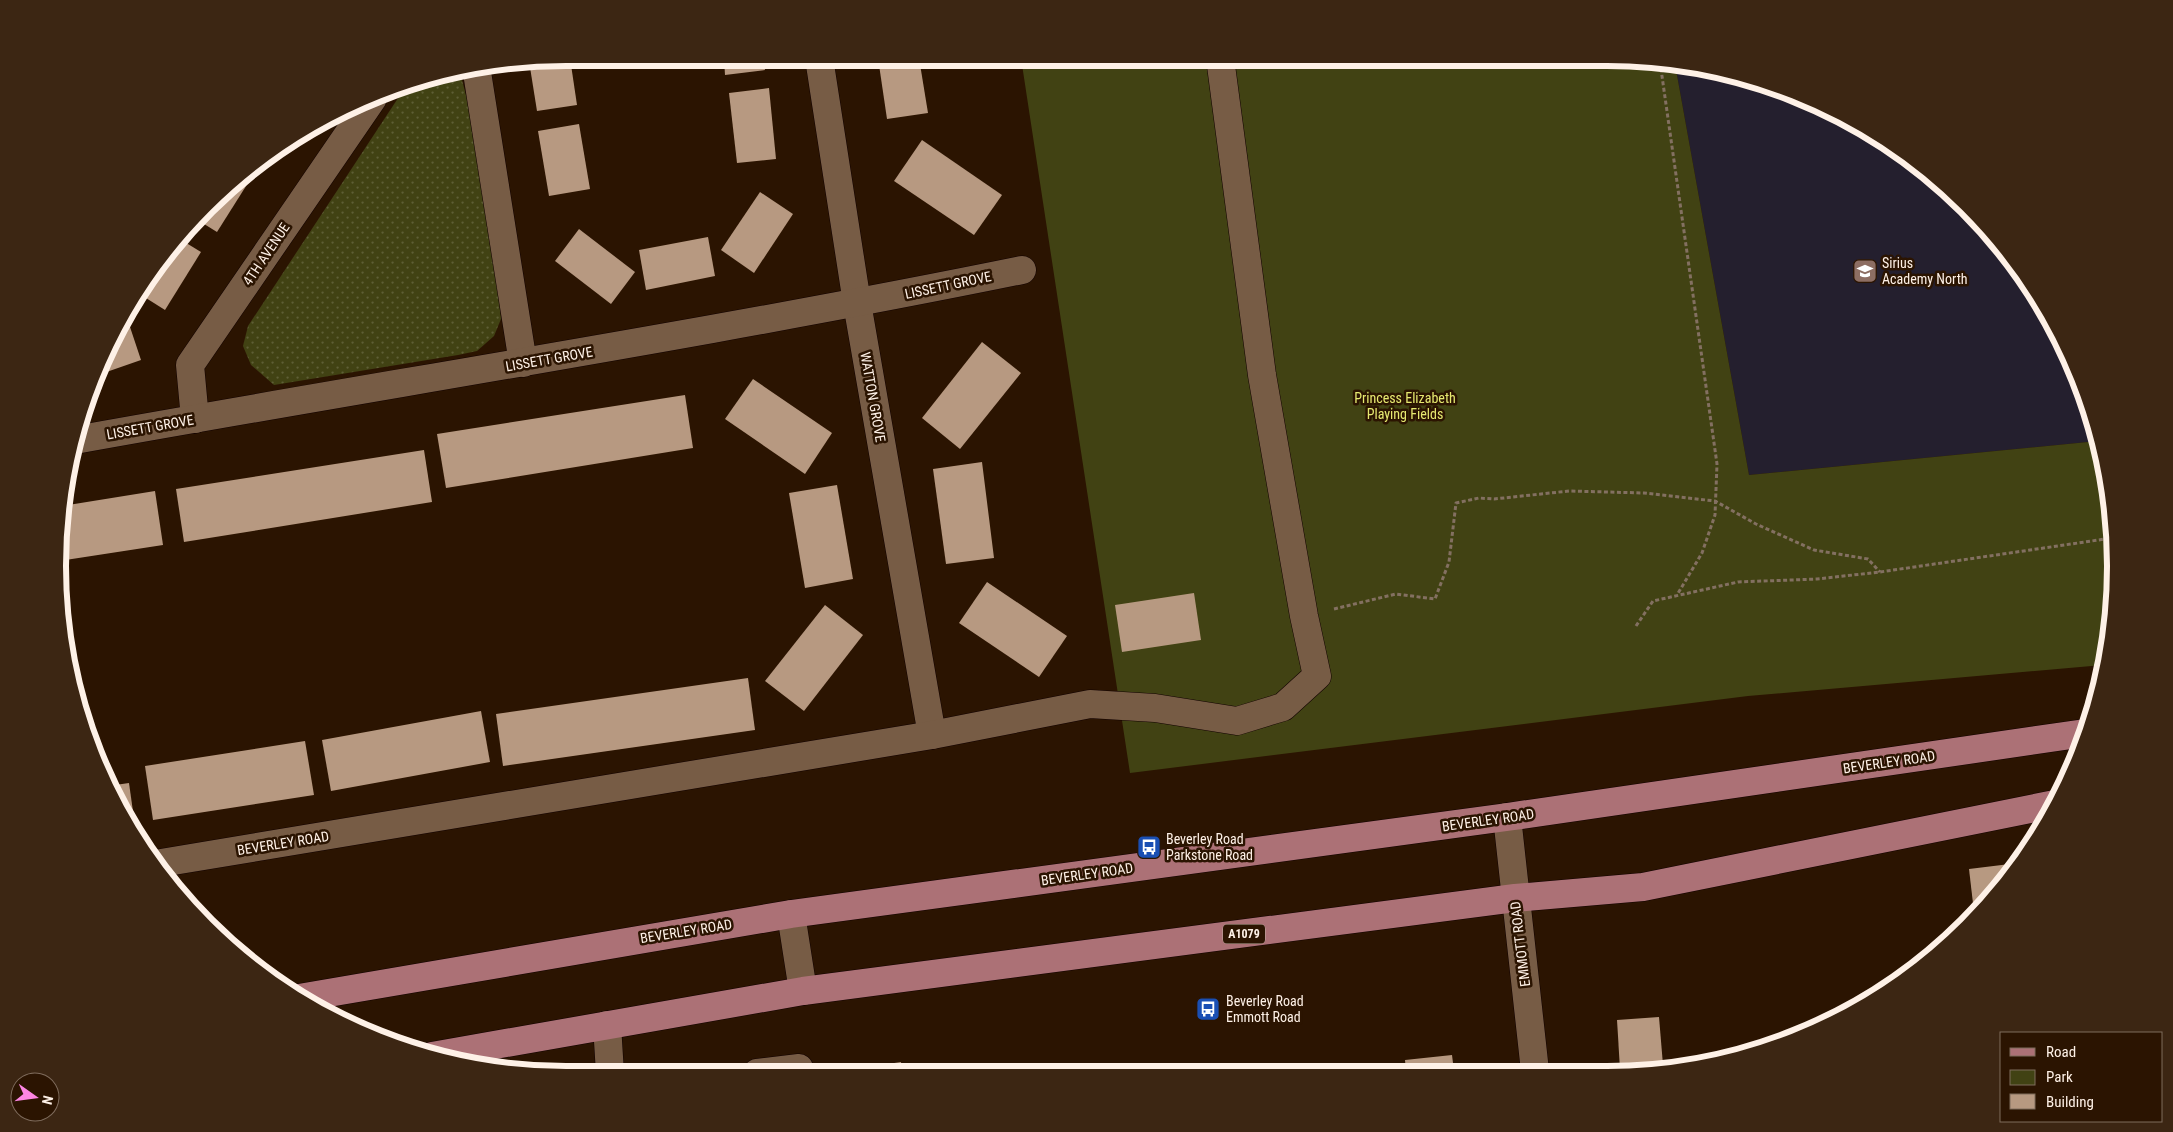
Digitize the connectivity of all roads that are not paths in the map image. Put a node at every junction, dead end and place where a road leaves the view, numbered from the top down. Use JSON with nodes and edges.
{"nodes":[{"id":1,"x":820,"y":66,"type":"edge"},
{"id":2,"x":1221,"y":66,"type":"edge"},
{"id":3,"x":477,"y":75,"type":"edge"},
{"id":4,"x":366,"y":108,"type":"edge"},
{"id":5,"x":1022,"y":270,"type":"dead end"},
{"id":6,"x":857,"y":303,"type":"junction"},
{"id":7,"x":523,"y":364,"type":"junction"},
{"id":8,"x":195,"y":419,"type":"junction"},
{"id":9,"x":83,"y":439,"type":"edge"},
{"id":10,"x":2077,"y":734,"type":"edge"},
{"id":11,"x":932,"y":735,"type":"junction"},
{"id":12,"x":2045,"y":806,"type":"edge"},
{"id":13,"x":1507,"y":817,"type":"junction"},
{"id":14,"x":164,"y":862,"type":"edge"},
{"id":15,"x":1515,"y":898,"type":"junction"},
{"id":16,"x":791,"y":914,"type":"junction"},
{"id":17,"x":802,"y":991,"type":"junction"},
{"id":18,"x":311,"y":996,"type":"edge"},
{"id":19,"x":607,"y":1025,"type":"junction"},
{"id":20,"x":452,"y":1052,"type":"edge"},
{"id":21,"x":610,"y":1066,"type":"edge"},
{"id":22,"x":1535,"y":1066,"type":"edge"}],
"edges":[{"from":1,"to":6,"type":"street","name":"WATTON GROVE"},
{"from":2,"to":11,"type":"street","name":"BEVERLEY ROAD"},
{"from":3,"to":7,"type":"street"},
{"from":4,"to":8,"type":"street","name":"4TH AVENUE"},
{"from":5,"to":6,"type":"street","name":"LISSETT GROVE"},
{"from":6,"to":7,"type":"street","name":"LISSETT GROVE"},
{"from":6,"to":11,"type":"street","name":"WATTON GROVE"},
{"from":7,"to":8,"type":"street","name":"LISSETT GROVE"},
{"from":8,"to":9,"type":"street","name":"LISSETT GROVE"},
{"from":10,"to":13,"type":"main road","name":"BEVERLEY ROAD"},
{"from":11,"to":14,"type":"street","name":"BEVERLEY ROAD"},
{"from":12,"to":15,"type":"main road","number":"A1079"},
{"from":13,"to":15,"type":"street","name":"EMMOTT ROAD"},
{"from":13,"to":16,"type":"main road","name":"BEVERLEY ROAD"},
{"from":15,"to":17,"type":"main road","number":"A1079"},
{"from":15,"to":22,"type":"street","name":"EMMOTT ROAD"},
{"from":16,"to":17,"type":"street"},
{"from":16,"to":18,"type":"main road","name":"BEVERLEY ROAD"},
{"from":17,"to":19,"type":"main road","number":"A1079"},
{"from":19,"to":20,"type":"main road","number":"A1079"},
{"from":19,"to":21,"type":"street"}]}
